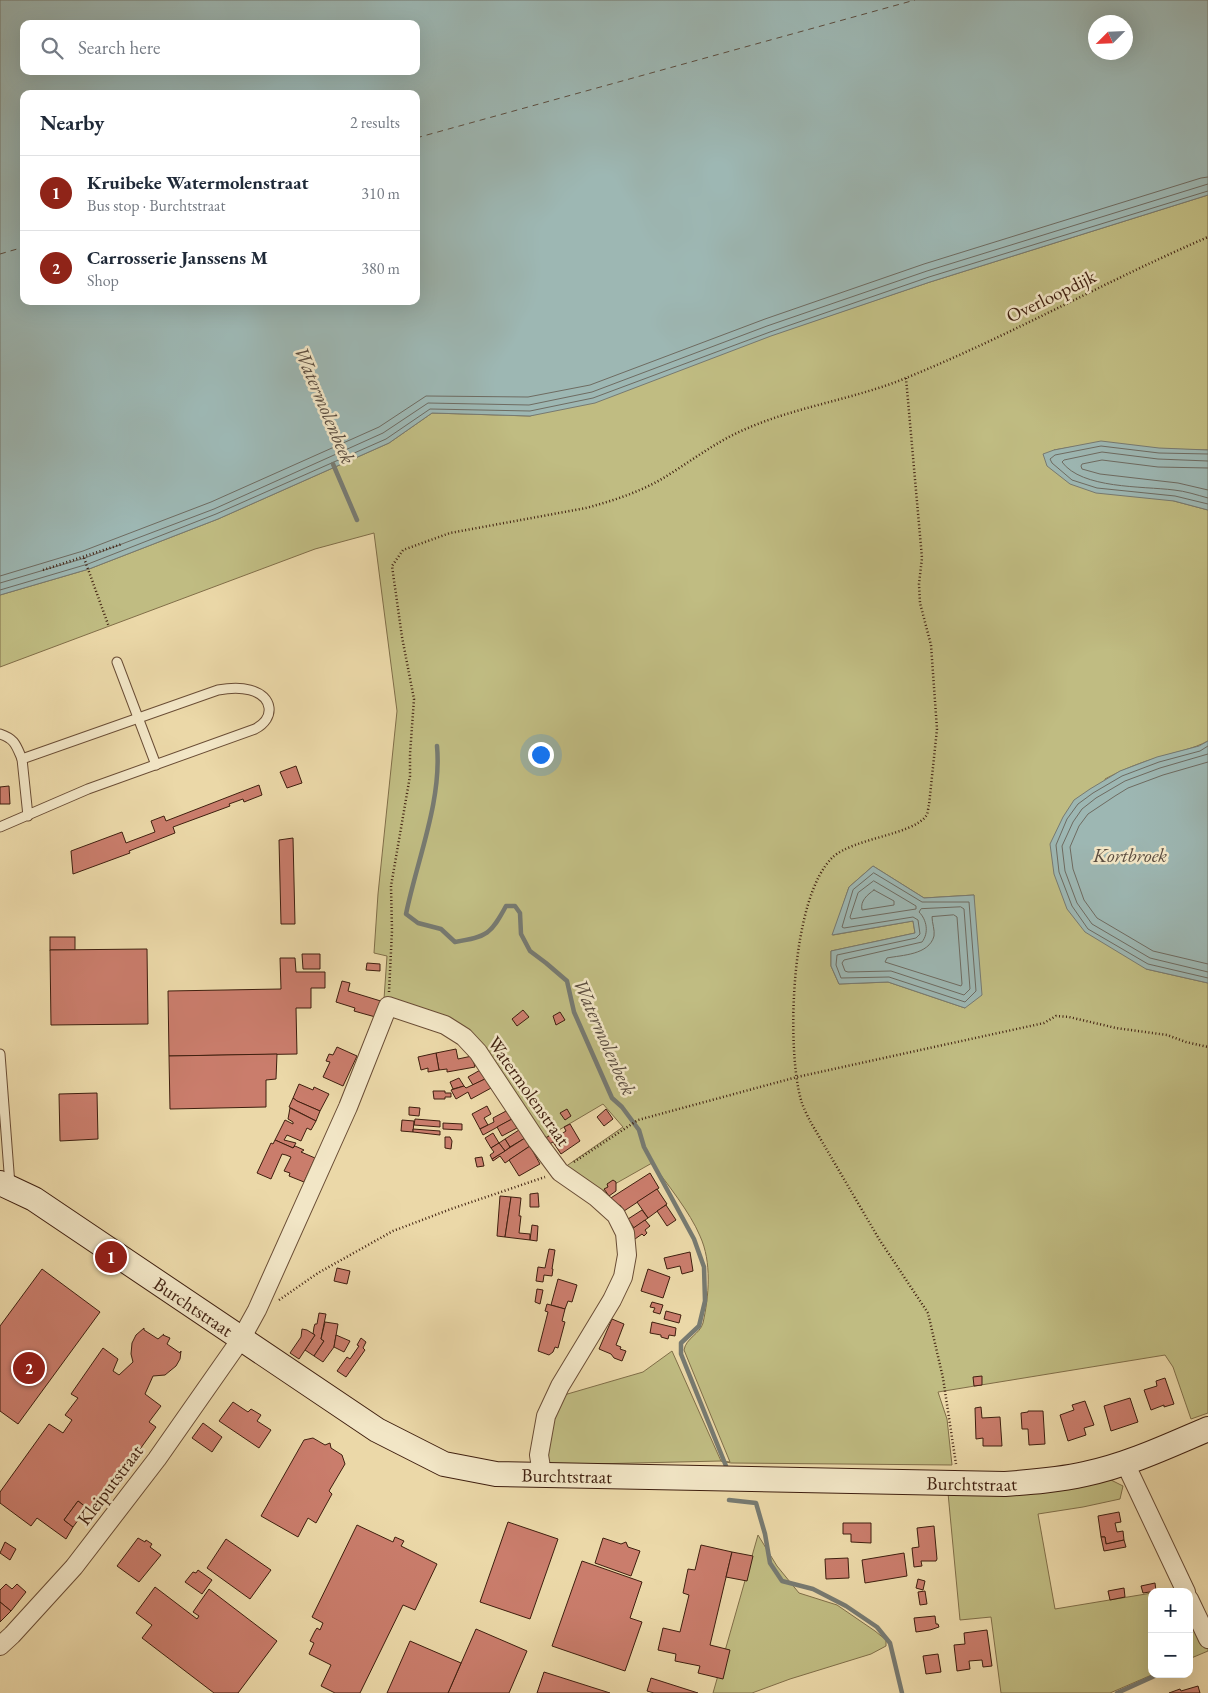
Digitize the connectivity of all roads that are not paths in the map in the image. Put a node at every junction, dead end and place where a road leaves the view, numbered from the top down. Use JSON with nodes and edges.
{"nodes":[{"id":1,"x":117,"y":662,"type":"dead end"},
{"id":2,"x":138,"y":718,"type":"junction"},
{"id":3,"x":0,"y":734,"type":"edge"},
{"id":4,"x":22,"y":759,"type":"junction"},
{"id":5,"x":156,"y":765,"type":"junction"},
{"id":6,"x":28,"y":816,"type":"junction"},
{"id":7,"x":0,"y":827,"type":"edge"},
{"id":8,"x":0,"y":1054,"type":"edge"},
{"id":9,"x":5,"y":1186,"type":"edge"},
{"id":10,"x":241,"y":1339,"type":"junction"},
{"id":11,"x":1208,"y":1429,"type":"edge"},
{"id":12,"x":1125,"y":1462,"type":"junction"},
{"id":13,"x":542,"y":1474,"type":"junction"},
{"id":14,"x":1184,"y":1588,"type":"edge"},
{"id":15,"x":1193,"y":1607,"type":"edge"},
{"id":16,"x":1208,"y":1639,"type":"edge"},
{"id":17,"x":0,"y":1646,"type":"edge"}],
"edges":[{"from":1,"to":2,"type":"lane"},
{"from":2,"to":4,"type":"lane"},
{"from":2,"to":5,"type":"lane"},
{"from":2,"to":5,"type":"lane"},
{"from":3,"to":4,"type":"lane"},
{"from":4,"to":6,"type":"lane"},
{"from":5,"to":6,"type":"lane"},
{"from":6,"to":7,"type":"lane"},
{"from":8,"to":9,"type":"lane"},
{"from":9,"to":10,"type":"main road","name":"Burchtstraat"},
{"from":10,"to":13,"type":"main road","name":"Burchtstraat"},
{"from":10,"to":13,"type":"street","name":"Watermolenstraat"},
{"from":10,"to":17,"type":"street","name":"Kleiputstraat"},
{"from":11,"to":12,"type":"main road","name":"Burchtstraat"},
{"from":12,"to":13,"type":"main road","name":"Burchtstraat"},
{"from":12,"to":14,"type":"street"},
{"from":15,"to":16,"type":"street"}]}
